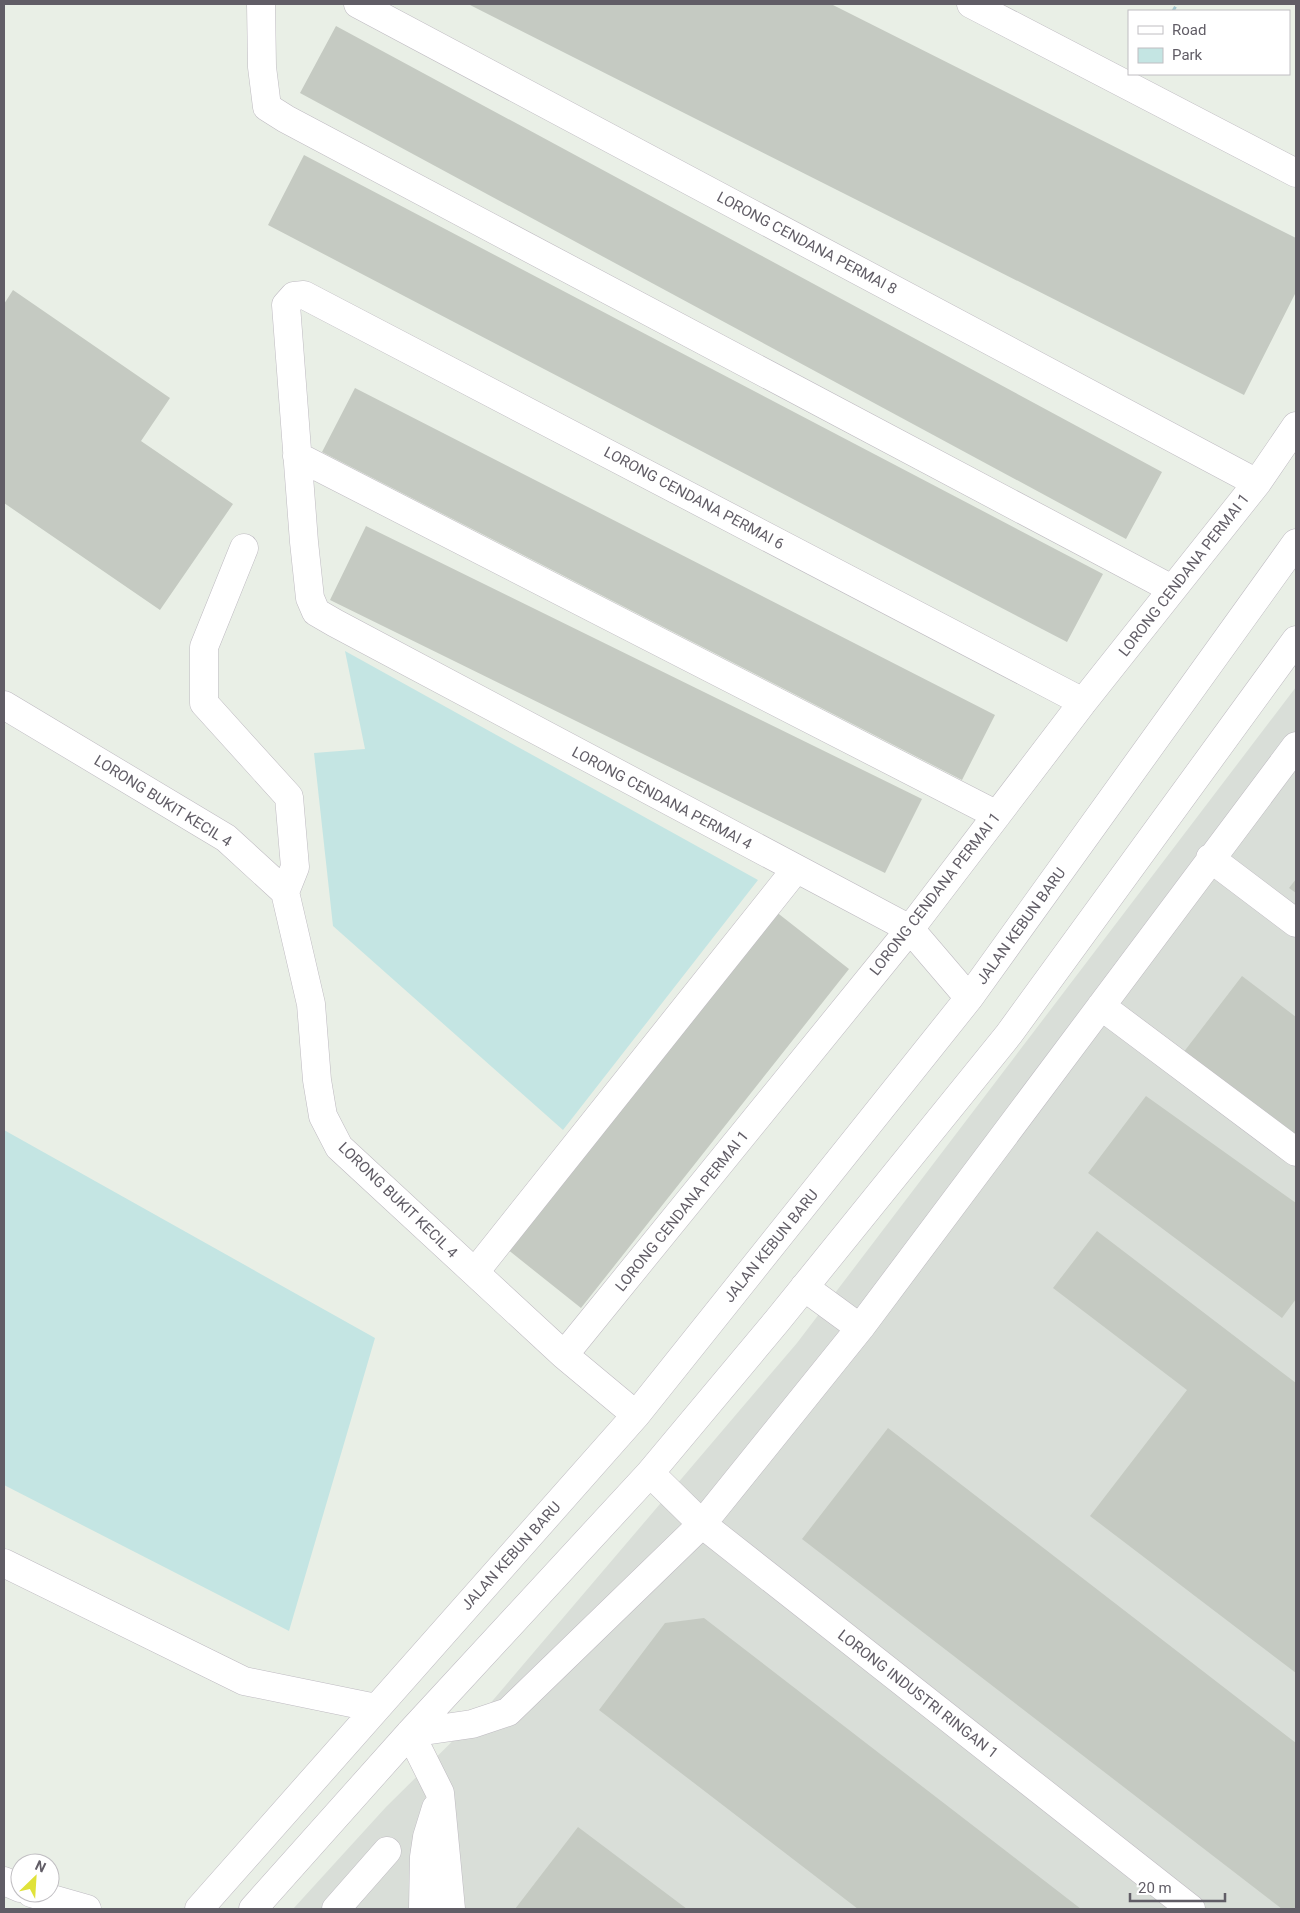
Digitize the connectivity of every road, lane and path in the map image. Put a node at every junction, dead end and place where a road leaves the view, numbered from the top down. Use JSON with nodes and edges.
{"nodes":[{"id":1,"x":261,"y":4,"type":"edge"},
{"id":2,"x":358,"y":4,"type":"edge"},
{"id":3,"x":971,"y":4,"type":"edge"},
{"id":4,"x":1296,"y":173,"type":"edge"},
{"id":5,"x":304,"y":295,"type":"joint"},
{"id":6,"x":1296,"y":426,"type":"edge"},
{"id":7,"x":297,"y":456,"type":"junction"},
{"id":8,"x":1257,"y":483,"type":"junction"},
{"id":9,"x":1296,"y":543,"type":"edge"},
{"id":10,"x":244,"y":548,"type":"dead end"},
{"id":11,"x":1172,"y":589,"type":"junction"},
{"id":12,"x":1296,"y":640,"type":"edge"},
{"id":13,"x":1084,"y":702,"type":"junction"},
{"id":14,"x":4,"y":705,"type":"edge"},
{"id":15,"x":1296,"y":746,"type":"edge"},
{"id":16,"x":997,"y":815,"type":"junction"},
{"id":17,"x":1210,"y":858,"type":"junction"},
{"id":18,"x":796,"y":869,"type":"junction"},
{"id":19,"x":285,"y":892,"type":"junction"},
{"id":20,"x":1296,"y":923,"type":"edge"},
{"id":21,"x":910,"y":929,"type":"junction"},
{"id":22,"x":969,"y":998,"type":"junction"},
{"id":23,"x":1101,"y":1006,"type":"junction"},
{"id":24,"x":1296,"y":1152,"type":"edge"},
{"id":25,"x":475,"y":1272,"type":"junction"},
{"id":26,"x":804,"y":1287,"type":"junction"},
{"id":27,"x":860,"y":1328,"type":"junction"},
{"id":28,"x":564,"y":1356,"type":"junction"},
{"id":29,"x":636,"y":1415,"type":"junction"},
{"id":30,"x":650,"y":1473,"type":"junction"},
{"id":31,"x":702,"y":1524,"type":"junction"},
{"id":32,"x":4,"y":1563,"type":"edge"},
{"id":33,"x":376,"y":1708,"type":"junction"},
{"id":34,"x":410,"y":1733,"type":"junction"},
{"id":35,"x":440,"y":1792,"type":"junction"},
{"id":36,"x":387,"y":1851,"type":"dead end"},
{"id":37,"x":60,"y":1901,"type":"edge"},
{"id":38,"x":87,"y":1909,"type":"edge"},
{"id":39,"x":198,"y":1909,"type":"edge"},
{"id":40,"x":253,"y":1909,"type":"edge"},
{"id":41,"x":336,"y":1909,"type":"edge"},
{"id":42,"x":423,"y":1909,"type":"edge"},
{"id":43,"x":451,"y":1909,"type":"edge"},
{"id":44,"x":1191,"y":1909,"type":"edge"}],
"edges":[{"from":1,"to":11,"type":"street"},
{"from":2,"to":8,"type":"street","name":"LORONG CENDANA PERMAI 8"},
{"from":3,"to":4,"type":"street"},
{"from":5,"to":7,"type":"street","name":"LORONG CENDANA PERMAI 4"},
{"from":5,"to":13,"type":"street","name":"LORONG CENDANA PERMAI 6"},
{"from":6,"to":8,"type":"street","name":"LORONG CENDANA PERMAI 1"},
{"from":7,"to":16,"type":"street"},
{"from":7,"to":18,"type":"street","name":"LORONG CENDANA PERMAI 4"},
{"from":8,"to":11,"type":"street","name":"LORONG CENDANA PERMAI 1"},
{"from":9,"to":22,"type":"street","name":"JALAN KEBUN BARU"},
{"from":10,"to":19,"type":"street"},
{"from":11,"to":13,"type":"street","name":"LORONG CENDANA PERMAI 1"},
{"from":12,"to":26,"type":"street"},
{"from":13,"to":16,"type":"street","name":"LORONG CENDANA PERMAI 1"},
{"from":14,"to":19,"type":"street","name":"LORONG BUKIT KECIL 4"},
{"from":15,"to":17,"type":"street"},
{"from":16,"to":21,"type":"street","name":"LORONG CENDANA PERMAI 1"},
{"from":17,"to":20,"type":"street"},
{"from":17,"to":23,"type":"street"},
{"from":18,"to":21,"type":"street","name":"LORONG CENDANA PERMAI 4"},
{"from":18,"to":25,"type":"street"},
{"from":19,"to":25,"type":"street","name":"LORONG BUKIT KECIL 4"},
{"from":21,"to":22,"type":"street","name":"LORONG CENDANA PERMAI 4"},
{"from":21,"to":28,"type":"street","name":"LORONG CENDANA PERMAI 1"},
{"from":22,"to":29,"type":"street","name":"JALAN KEBUN BARU"},
{"from":23,"to":24,"type":"street"},
{"from":23,"to":27,"type":"street"},
{"from":25,"to":28,"type":"street","name":"LORONG BUKIT KECIL 4"},
{"from":26,"to":27,"type":"street"},
{"from":26,"to":30,"type":"street"},
{"from":27,"to":31,"type":"street"},
{"from":28,"to":29,"type":"street","name":"LORONG BUKIT KECIL 4"},
{"from":29,"to":33,"type":"street","name":"JALAN KEBUN BARU"},
{"from":30,"to":31,"type":"street","name":"LORONG INDUSTRI RINGAN 1"},
{"from":30,"to":34,"type":"street"},
{"from":31,"to":34,"type":"street"},
{"from":31,"to":44,"type":"street","name":"LORONG INDUSTRI RINGAN 1"},
{"from":32,"to":33,"type":"street"},
{"from":33,"to":39,"type":"street","name":"JALAN KEBUN BARU"},
{"from":34,"to":35,"type":"street"},
{"from":34,"to":40,"type":"street"},
{"from":35,"to":42,"type":"street"},
{"from":35,"to":43,"type":"street"},
{"from":36,"to":41,"type":"street"},
{"from":37,"to":38,"type":"street"}]}
